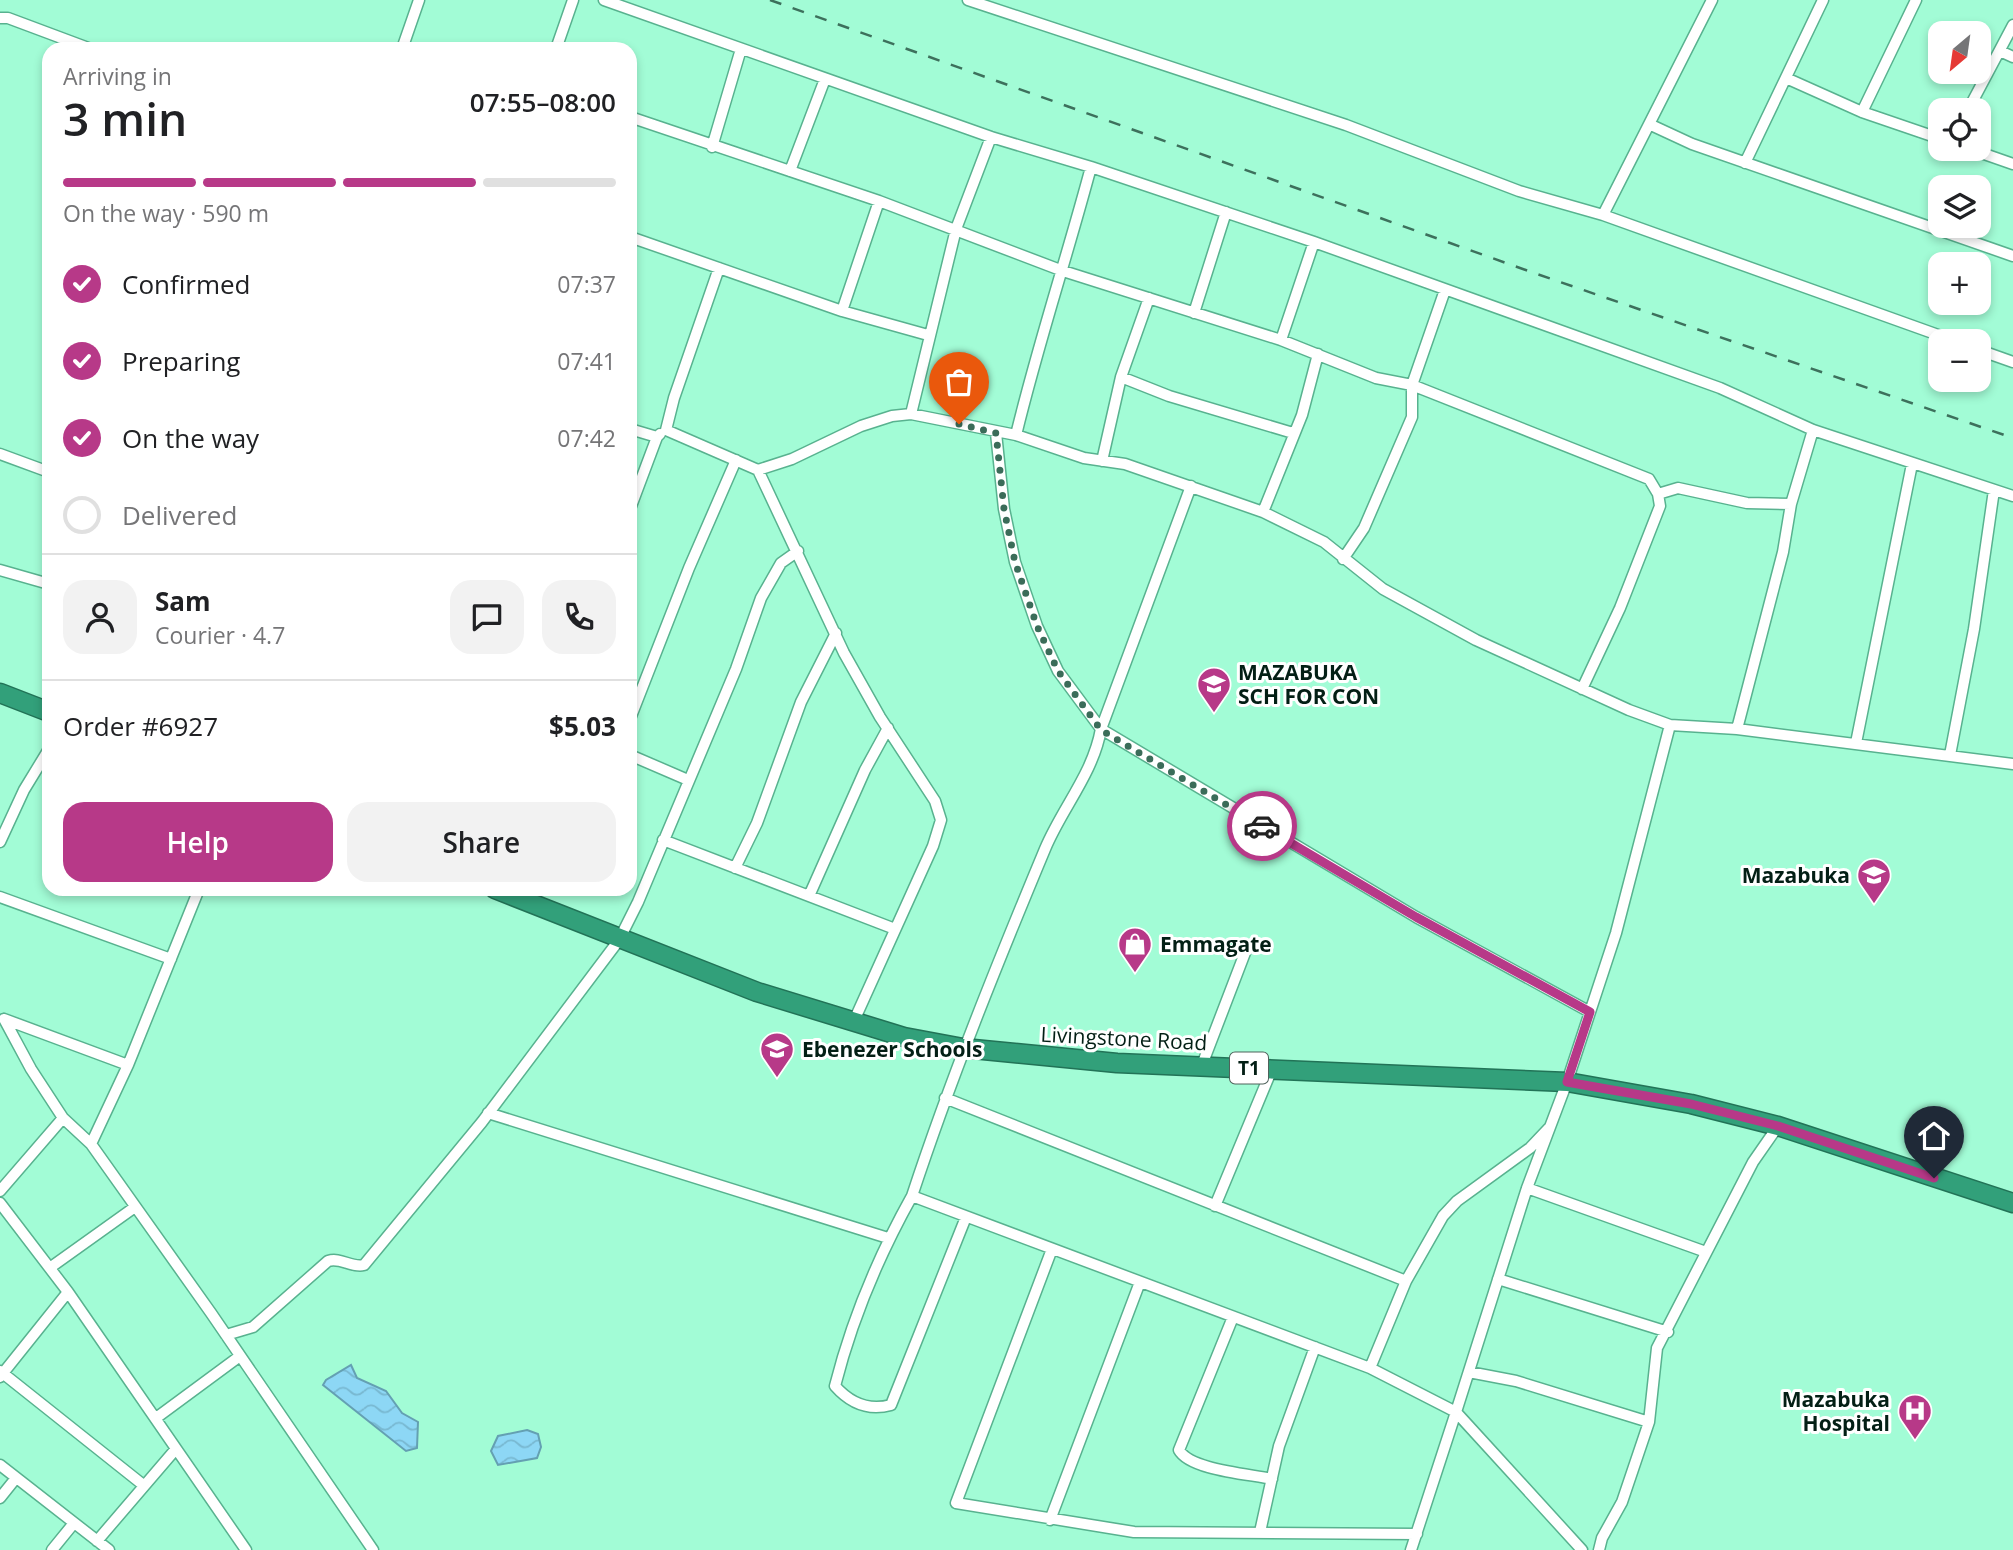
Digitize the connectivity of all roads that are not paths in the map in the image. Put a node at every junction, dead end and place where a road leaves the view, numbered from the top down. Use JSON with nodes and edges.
{"nodes":[{"id":1,"x":419,"y":0,"type":"edge"},
{"id":2,"x":573,"y":0,"type":"edge"},
{"id":3,"x":604,"y":0,"type":"edge"},
{"id":4,"x":968,"y":0,"type":"edge"},
{"id":5,"x":1712,"y":0,"type":"edge"},
{"id":6,"x":1824,"y":0,"type":"edge"},
{"id":7,"x":1916,"y":0,"type":"edge"},
{"id":8,"x":0,"y":18,"type":"edge"},
{"id":9,"x":2013,"y":25,"type":"edge"},
{"id":10,"x":72,"y":42,"type":"edge"},
{"id":11,"x":404,"y":42,"type":"edge"},
{"id":12,"x":558,"y":42,"type":"edge"},
{"id":13,"x":741,"y":49,"type":"junction"},
{"id":14,"x":2000,"y":51,"type":"junction"},
{"id":15,"x":2013,"y":57,"type":"edge"},
{"id":16,"x":1786,"y":78,"type":"junction"},
{"id":17,"x":825,"y":79,"type":"junction"},
{"id":18,"x":1975,"y":98,"type":"edge"},
{"id":19,"x":1862,"y":112,"type":"junction"},
{"id":20,"x":637,"y":121,"type":"edge"},
{"id":21,"x":1651,"y":125,"type":"junction"},
{"id":22,"x":1928,"y":135,"type":"edge"},
{"id":23,"x":990,"y":137,"type":"junction"},
{"id":24,"x":712,"y":147,"type":"junction"},
{"id":25,"x":1991,"y":156,"type":"edge"},
{"id":26,"x":1745,"y":163,"type":"junction"},
{"id":27,"x":2013,"y":164,"type":"edge"},
{"id":28,"x":1091,"y":167,"type":"junction"},
{"id":29,"x":790,"y":171,"type":"junction"},
{"id":30,"x":879,"y":201,"type":"junction"},
{"id":31,"x":1226,"y":212,"type":"junction"},
{"id":32,"x":1603,"y":215,"type":"junction"},
{"id":33,"x":956,"y":229,"type":"junction"},
{"id":34,"x":637,"y":239,"type":"edge"},
{"id":35,"x":1314,"y":242,"type":"junction"},
{"id":36,"x":2013,"y":256,"type":"edge"},
{"id":37,"x":719,"y":268,"type":"junction"},
{"id":38,"x":1063,"y":271,"type":"junction"},
{"id":39,"x":1445,"y":290,"type":"junction"},
{"id":40,"x":1149,"y":298,"type":"junction"},
{"id":41,"x":842,"y":311,"type":"junction"},
{"id":42,"x":1194,"y":313,"type":"junction"},
{"id":43,"x":1928,"y":331,"type":"edge"},
{"id":44,"x":928,"y":335,"type":"junction"},
{"id":45,"x":1281,"y":340,"type":"junction"},
{"id":46,"x":1318,"y":354,"type":"junction"},
{"id":47,"x":1991,"y":354,"type":"edge"},
{"id":48,"x":2013,"y":362,"type":"edge"},
{"id":49,"x":1121,"y":377,"type":"junction"},
{"id":50,"x":1412,"y":386,"type":"junction"},
{"id":51,"x":911,"y":414,"type":"junction"},
{"id":52,"x":666,"y":430,"type":"junction"},
{"id":53,"x":1813,"y":430,"type":"junction"},
{"id":54,"x":637,"y":431,"type":"edge"},
{"id":55,"x":996,"y":433,"type":"junction"},
{"id":56,"x":1293,"y":433,"type":"junction"},
{"id":57,"x":1016,"y":435,"type":"junction"},
{"id":58,"x":657,"y":437,"type":"junction"},
{"id":59,"x":0,"y":454,"type":"edge"},
{"id":60,"x":736,"y":460,"type":"junction"},
{"id":61,"x":1102,"y":461,"type":"junction"},
{"id":62,"x":1912,"y":464,"type":"junction"},
{"id":63,"x":42,"y":469,"type":"edge"},
{"id":64,"x":758,"y":470,"type":"junction"},
{"id":65,"x":1191,"y":486,"type":"junction"},
{"id":66,"x":637,"y":490,"type":"edge"},
{"id":67,"x":1994,"y":490,"type":"junction"},
{"id":68,"x":1658,"y":494,"type":"junction"},
{"id":69,"x":2013,"y":496,"type":"edge"},
{"id":70,"x":1791,"y":504,"type":"junction"},
{"id":71,"x":1263,"y":512,"type":"junction"},
{"id":72,"x":798,"y":551,"type":"junction"},
{"id":73,"x":1343,"y":559,"type":"junction"},
{"id":74,"x":0,"y":570,"type":"edge"},
{"id":75,"x":42,"y":582,"type":"edge"},
{"id":76,"x":836,"y":632,"type":"junction"},
{"id":77,"x":1582,"y":689,"type":"junction"},
{"id":78,"x":0,"y":693,"type":"edge"},
{"id":79,"x":637,"y":701,"type":"edge"},
{"id":80,"x":42,"y":709,"type":"edge"},
{"id":81,"x":1670,"y":725,"type":"junction"},
{"id":82,"x":888,"y":728,"type":"junction"},
{"id":83,"x":1737,"y":729,"type":"junction"},
{"id":84,"x":1101,"y":730,"type":"junction"},
{"id":85,"x":1856,"y":743,"type":"junction"},
{"id":86,"x":1950,"y":755,"type":"junction"},
{"id":87,"x":637,"y":758,"type":"edge"},
{"id":88,"x":42,"y":760,"type":"edge"},
{"id":89,"x":2013,"y":764,"type":"edge"},
{"id":90,"x":688,"y":780,"type":"junction"},
{"id":91,"x":663,"y":840,"type":"junction"},
{"id":92,"x":0,"y":842,"type":"edge"},
{"id":93,"x":735,"y":868,"type":"junction"},
{"id":94,"x":196,"y":896,"type":"edge"},
{"id":95,"x":512,"y":896,"type":"edge"},
{"id":96,"x":809,"y":896,"type":"junction"},
{"id":97,"x":0,"y":897,"type":"edge"},
{"id":98,"x":895,"y":929,"type":"junction"},
{"id":99,"x":619,"y":940,"type":"junction"},
{"id":100,"x":1248,"y":945,"type":"dead end"},
{"id":101,"x":171,"y":959,"type":"junction"},
{"id":102,"x":1590,"y":1012,"type":"junction"},
{"id":103,"x":2,"y":1018,"type":"edge"},
{"id":104,"x":853,"y":1023,"type":"junction"},
{"id":105,"x":963,"y":1048,"type":"junction"},
{"id":106,"x":128,"y":1065,"type":"junction"},
{"id":107,"x":1202,"y":1065,"type":"junction"},
{"id":108,"x":1272,"y":1069,"type":"junction"},
{"id":109,"x":1567,"y":1082,"type":"junction"},
{"id":110,"x":945,"y":1098,"type":"junction"},
{"id":111,"x":488,"y":1113,"type":"junction"},
{"id":112,"x":62,"y":1118,"type":"junction"},
{"id":113,"x":1552,"y":1125,"type":"junction"},
{"id":114,"x":1778,"y":1126,"type":"junction"},
{"id":115,"x":91,"y":1144,"type":"junction"},
{"id":116,"x":1527,"y":1188,"type":"junction"},
{"id":117,"x":0,"y":1191,"type":"edge"},
{"id":118,"x":912,"y":1196,"type":"junction"},
{"id":119,"x":0,"y":1203,"type":"edge"},
{"id":120,"x":2013,"y":1203,"type":"edge"},
{"id":121,"x":1215,"y":1206,"type":"junction"},
{"id":122,"x":135,"y":1207,"type":"junction"},
{"id":123,"x":966,"y":1217,"type":"junction"},
{"id":124,"x":888,"y":1238,"type":"junction"},
{"id":125,"x":1052,"y":1249,"type":"junction"},
{"id":126,"x":1706,"y":1252,"type":"junction"},
{"id":127,"x":51,"y":1267,"type":"junction"},
{"id":128,"x":1498,"y":1279,"type":"junction"},
{"id":129,"x":1406,"y":1280,"type":"junction"},
{"id":130,"x":1139,"y":1282,"type":"junction"},
{"id":131,"x":68,"y":1292,"type":"junction"},
{"id":132,"x":1233,"y":1317,"type":"junction"},
{"id":133,"x":1668,"y":1332,"type":"junction"},
{"id":134,"x":226,"y":1335,"type":"junction"},
{"id":135,"x":1315,"y":1347,"type":"junction"},
{"id":136,"x":240,"y":1356,"type":"junction"},
{"id":137,"x":1370,"y":1368,"type":"junction"},
{"id":138,"x":1469,"y":1372,"type":"junction"},
{"id":139,"x":1,"y":1373,"type":"edge"},
{"id":140,"x":1456,"y":1412,"type":"junction"},
{"id":141,"x":156,"y":1418,"type":"junction"},
{"id":142,"x":1649,"y":1422,"type":"junction"},
{"id":143,"x":175,"y":1450,"type":"junction"},
{"id":144,"x":0,"y":1465,"type":"edge"},
{"id":145,"x":16,"y":1478,"type":"junction"},
{"id":146,"x":1272,"y":1479,"type":"junction"},
{"id":147,"x":142,"y":1485,"type":"junction"},
{"id":148,"x":0,"y":1498,"type":"edge"},
{"id":149,"x":1049,"y":1520,"type":"junction"},
{"id":150,"x":74,"y":1523,"type":"junction"},
{"id":151,"x":1260,"y":1532,"type":"junction"},
{"id":152,"x":1417,"y":1534,"type":"junction"},
{"id":153,"x":97,"y":1541,"type":"junction"},
{"id":154,"x":52,"y":1550,"type":"edge"},
{"id":155,"x":108,"y":1550,"type":"edge"},
{"id":156,"x":246,"y":1550,"type":"edge"},
{"id":157,"x":373,"y":1550,"type":"edge"},
{"id":158,"x":1411,"y":1550,"type":"edge"},
{"id":159,"x":1583,"y":1550,"type":"edge"},
{"id":160,"x":1599,"y":1550,"type":"edge"}],
"edges":[{"from":1,"to":11,"type":"street"},
{"from":2,"to":12,"type":"street"},
{"from":3,"to":13,"type":"street"},
{"from":4,"to":32,"type":"street"},
{"from":5,"to":21,"type":"street"},
{"from":6,"to":16,"type":"street"},
{"from":7,"to":19,"type":"street"},
{"from":8,"to":10,"type":"street"},
{"from":9,"to":14,"type":"street"},
{"from":13,"to":17,"type":"street"},
{"from":13,"to":24,"type":"street"},
{"from":14,"to":15,"type":"street"},
{"from":14,"to":18,"type":"street"},
{"from":16,"to":19,"type":"street"},
{"from":16,"to":26,"type":"street"},
{"from":17,"to":23,"type":"street"},
{"from":17,"to":29,"type":"street"},
{"from":19,"to":22,"type":"street"},
{"from":20,"to":24,"type":"street"},
{"from":21,"to":26,"type":"street"},
{"from":21,"to":32,"type":"street"},
{"from":23,"to":28,"type":"street"},
{"from":23,"to":33,"type":"street"},
{"from":24,"to":29,"type":"street"},
{"from":25,"to":27,"type":"street"},
{"from":26,"to":36,"type":"street"},
{"from":28,"to":31,"type":"street"},
{"from":28,"to":38,"type":"street"},
{"from":29,"to":30,"type":"street"},
{"from":30,"to":33,"type":"street"},
{"from":30,"to":41,"type":"street"},
{"from":31,"to":35,"type":"street"},
{"from":31,"to":42,"type":"street"},
{"from":32,"to":43,"type":"street"},
{"from":33,"to":38,"type":"street"},
{"from":33,"to":44,"type":"street"},
{"from":34,"to":37,"type":"street"},
{"from":35,"to":39,"type":"street"},
{"from":35,"to":45,"type":"street"},
{"from":37,"to":41,"type":"street"},
{"from":37,"to":52,"type":"street"},
{"from":38,"to":40,"type":"street"},
{"from":38,"to":57,"type":"street"},
{"from":39,"to":50,"type":"street"},
{"from":39,"to":53,"type":"street"},
{"from":40,"to":42,"type":"street"},
{"from":40,"to":49,"type":"street"},
{"from":41,"to":44,"type":"street"},
{"from":42,"to":45,"type":"street"},
{"from":44,"to":51,"type":"street"},
{"from":45,"to":46,"type":"street"},
{"from":46,"to":50,"type":"street"},
{"from":46,"to":56,"type":"street"},
{"from":47,"to":48,"type":"street"},
{"from":49,"to":56,"type":"street"},
{"from":49,"to":61,"type":"street"},
{"from":50,"to":68,"type":"street"},
{"from":50,"to":73,"type":"street"},
{"from":51,"to":55,"type":"street"},
{"from":51,"to":64,"type":"street"},
{"from":52,"to":58,"type":"street"},
{"from":52,"to":60,"type":"street"},
{"from":53,"to":62,"type":"street"},
{"from":53,"to":70,"type":"street"},
{"from":54,"to":58,"type":"street"},
{"from":55,"to":57,"type":"street"},
{"from":55,"to":84,"type":"street"},
{"from":56,"to":71,"type":"street"},
{"from":57,"to":61,"type":"street"},
{"from":58,"to":66,"type":"street"},
{"from":59,"to":63,"type":"street"},
{"from":60,"to":64,"type":"street"},
{"from":60,"to":79,"type":"street"},
{"from":61,"to":65,"type":"street"},
{"from":62,"to":67,"type":"street"},
{"from":62,"to":85,"type":"street"},
{"from":64,"to":72,"type":"street"},
{"from":65,"to":71,"type":"street"},
{"from":65,"to":84,"type":"street"},
{"from":67,"to":69,"type":"street"},
{"from":67,"to":86,"type":"street"},
{"from":68,"to":70,"type":"street"},
{"from":68,"to":77,"type":"street"},
{"from":70,"to":83,"type":"street"},
{"from":71,"to":73,"type":"street"},
{"from":72,"to":76,"type":"street"},
{"from":72,"to":90,"type":"street"},
{"from":73,"to":77,"type":"street"},
{"from":74,"to":75,"type":"street"},
{"from":76,"to":82,"type":"street"},
{"from":76,"to":93,"type":"street"},
{"from":77,"to":81,"type":"street"},
{"from":78,"to":80,"type":"highway"},
{"from":81,"to":83,"type":"street"},
{"from":81,"to":102,"type":"street"},
{"from":82,"to":96,"type":"street"},
{"from":82,"to":98,"type":"street"},
{"from":83,"to":85,"type":"street"},
{"from":84,"to":102,"type":"street"},
{"from":84,"to":105,"type":"street"},
{"from":85,"to":86,"type":"street"},
{"from":86,"to":89,"type":"street"},
{"from":87,"to":90,"type":"street"},
{"from":88,"to":92,"type":"street"},
{"from":90,"to":91,"type":"street"},
{"from":91,"to":93,"type":"street"},
{"from":91,"to":99,"type":"street"},
{"from":93,"to":96,"type":"street"},
{"from":94,"to":101,"type":"street"},
{"from":95,"to":99,"type":"highway","name":"Livingstone Road","number":"T1"},
{"from":96,"to":98,"type":"street"},
{"from":97,"to":101,"type":"street"},
{"from":98,"to":104,"type":"street"},
{"from":99,"to":104,"type":"highway","name":"Livingstone Road","number":"T1"},
{"from":99,"to":111,"type":"street"},
{"from":100,"to":107,"type":"street"},
{"from":101,"to":106,"type":"street"},
{"from":102,"to":109,"type":"street"},
{"from":103,"to":106,"type":"street"},
{"from":103,"to":112,"type":"street"},
{"from":104,"to":105,"type":"highway","name":"Livingstone Road","number":"T1"},
{"from":105,"to":107,"type":"highway","name":"Livingstone Road","number":"T1"},
{"from":105,"to":110,"type":"street"},
{"from":106,"to":115,"type":"street"},
{"from":107,"to":108,"type":"highway","name":"Livingstone Road","number":"T1"},
{"from":108,"to":109,"type":"highway","name":"Livingstone Road","number":"T1"},
{"from":108,"to":121,"type":"street"},
{"from":109,"to":113,"type":"street"},
{"from":109,"to":114,"type":"highway","name":"Livingstone Road","number":"T1"},
{"from":110,"to":118,"type":"street"},
{"from":110,"to":121,"type":"street"},
{"from":111,"to":124,"type":"street"},
{"from":111,"to":134,"type":"street"},
{"from":112,"to":115,"type":"street"},
{"from":112,"to":117,"type":"street"},
{"from":113,"to":116,"type":"street"},
{"from":113,"to":129,"type":"street"},
{"from":114,"to":120,"type":"highway","name":"Livingstone Road","number":"T1"},
{"from":114,"to":126,"type":"street"},
{"from":115,"to":122,"type":"street"},
{"from":116,"to":126,"type":"street"},
{"from":116,"to":128,"type":"street"},
{"from":118,"to":123,"type":"street"},
{"from":118,"to":124,"type":"street"},
{"from":119,"to":127,"type":"street"},
{"from":121,"to":129,"type":"street"},
{"from":122,"to":127,"type":"street"},
{"from":122,"to":134,"type":"street"},
{"from":123,"to":124,"type":"street"},
{"from":123,"to":125,"type":"street"},
{"from":125,"to":130,"type":"street"},
{"from":125,"to":149,"type":"street"},
{"from":126,"to":133,"type":"street"},
{"from":127,"to":131,"type":"street"},
{"from":128,"to":133,"type":"street"},
{"from":128,"to":138,"type":"street"},
{"from":129,"to":137,"type":"street"},
{"from":130,"to":132,"type":"street"},
{"from":130,"to":149,"type":"street"},
{"from":131,"to":139,"type":"street"},
{"from":131,"to":141,"type":"street"},
{"from":132,"to":135,"type":"street"},
{"from":132,"to":146,"type":"street"},
{"from":133,"to":142,"type":"street"},
{"from":134,"to":136,"type":"street"},
{"from":135,"to":137,"type":"street"},
{"from":135,"to":146,"type":"street"},
{"from":136,"to":141,"type":"street"},
{"from":136,"to":157,"type":"street"},
{"from":137,"to":140,"type":"street"},
{"from":138,"to":140,"type":"street"},
{"from":138,"to":142,"type":"street"},
{"from":139,"to":147,"type":"street"},
{"from":140,"to":152,"type":"street"},
{"from":140,"to":159,"type":"street"},
{"from":141,"to":143,"type":"street"},
{"from":142,"to":160,"type":"street"},
{"from":143,"to":147,"type":"street"},
{"from":143,"to":156,"type":"street"},
{"from":144,"to":145,"type":"street"},
{"from":145,"to":148,"type":"street"},
{"from":145,"to":150,"type":"street"},
{"from":146,"to":151,"type":"street"},
{"from":147,"to":153,"type":"street"},
{"from":149,"to":151,"type":"street"},
{"from":150,"to":153,"type":"street"},
{"from":150,"to":154,"type":"street"},
{"from":151,"to":152,"type":"street"},
{"from":152,"to":158,"type":"street"},
{"from":153,"to":155,"type":"street"}]}
